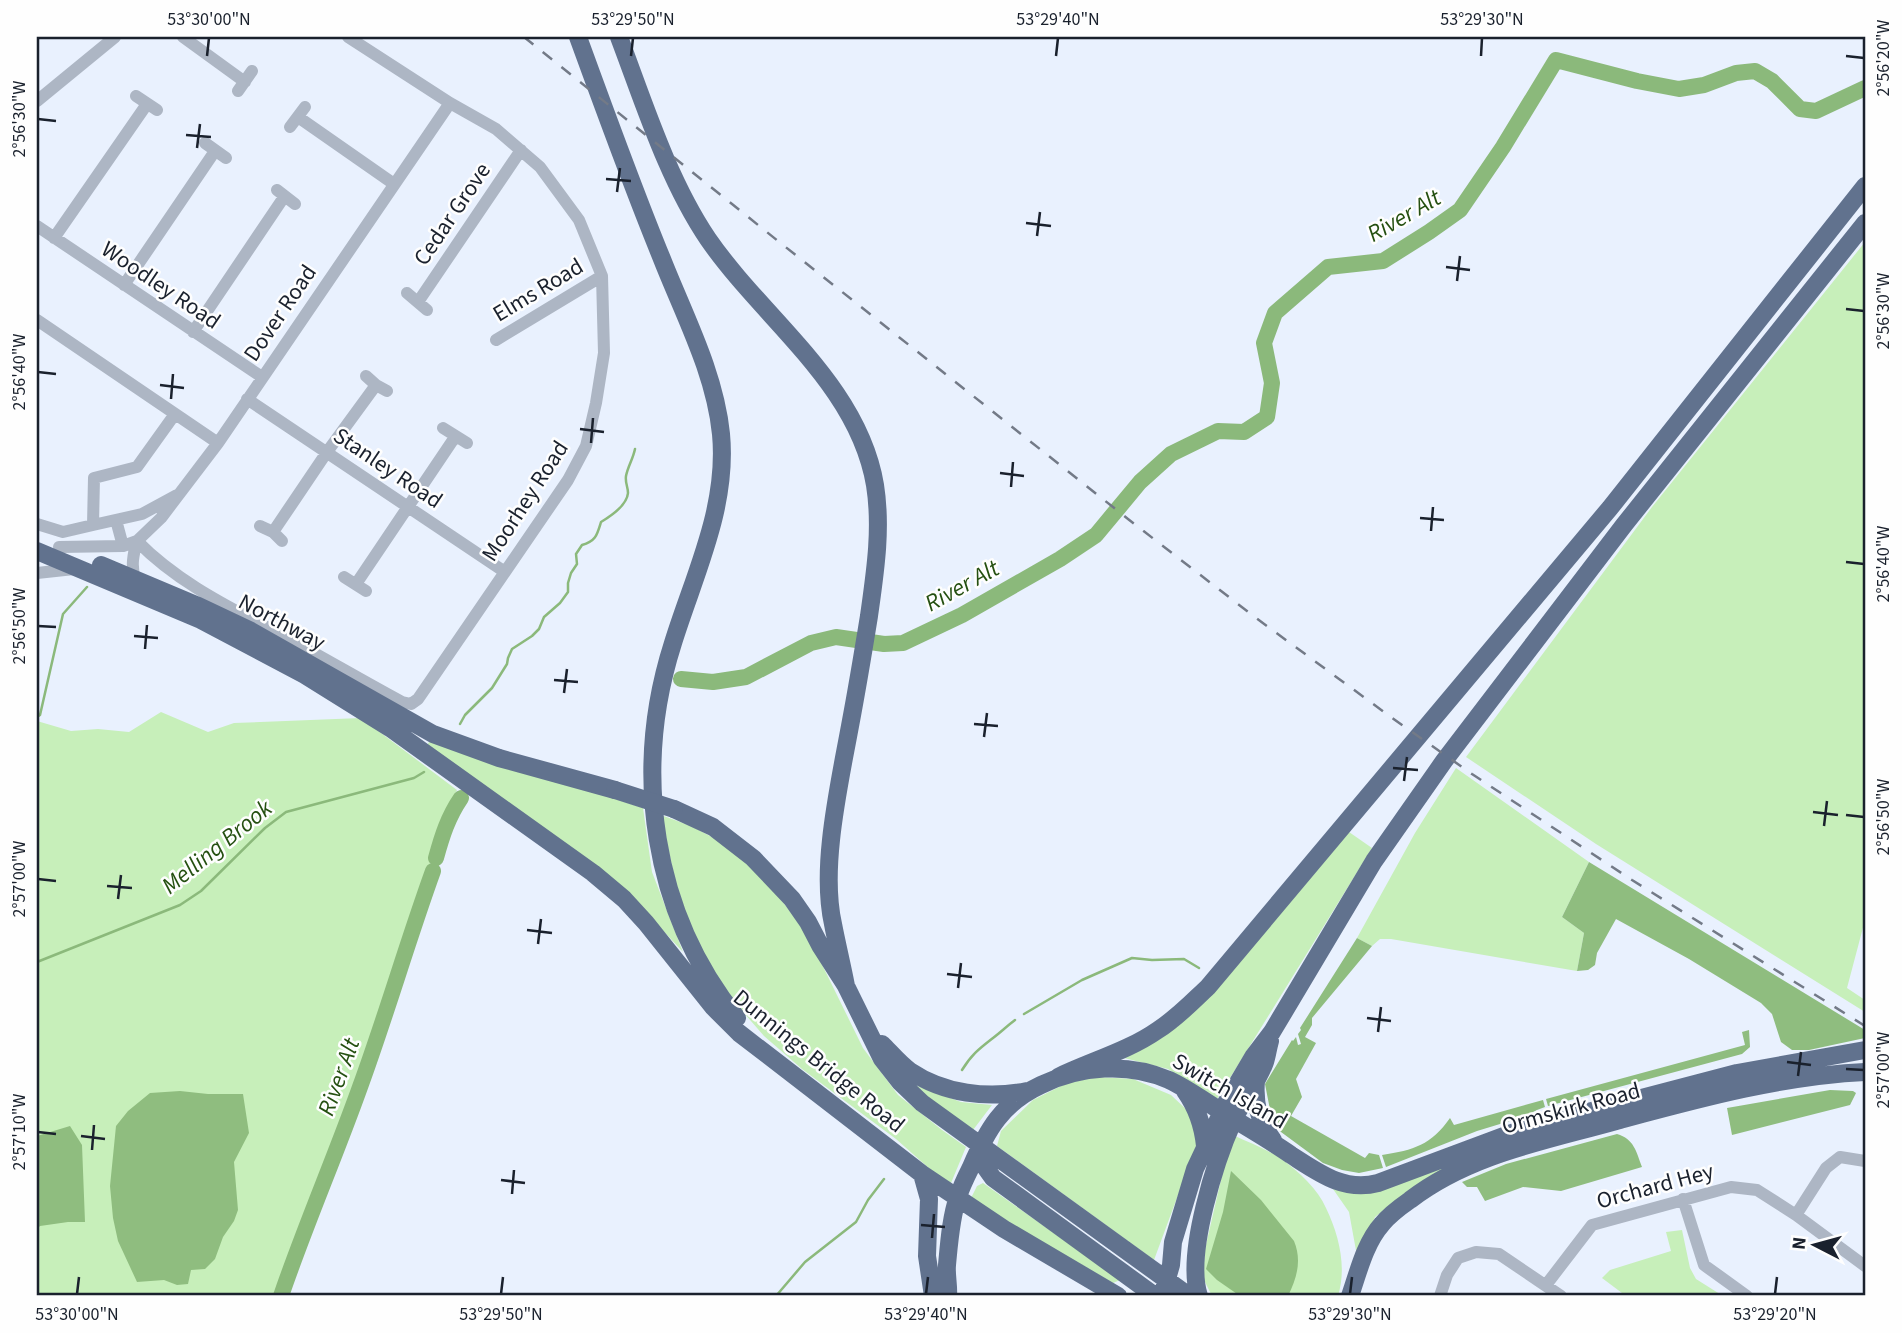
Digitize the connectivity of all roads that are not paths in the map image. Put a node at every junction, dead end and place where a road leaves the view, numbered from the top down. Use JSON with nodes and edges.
{"nodes":[{"id":1,"x":115,"y":37,"type":"edge"},
{"id":2,"x":183,"y":37,"type":"edge"},
{"id":3,"x":348,"y":37,"type":"edge"},
{"id":4,"x":578,"y":37,"type":"edge"},
{"id":5,"x":619,"y":37,"type":"edge"},
{"id":6,"x":245,"y":81,"type":"dead end"},
{"id":7,"x":136,"y":96,"type":"dead end"},
{"id":8,"x":37,"y":101,"type":"edge"},
{"id":9,"x":450,"y":103,"type":"junction"},
{"id":10,"x":298,"y":117,"type":"dead end"},
{"id":11,"x":521,"y":150,"type":"junction"},
{"id":12,"x":215,"y":151,"type":"dead end"},
{"id":13,"x":394,"y":184,"type":"junction"},
{"id":14,"x":1865,"y":186,"type":"edge"},
{"id":15,"x":285,"y":197,"type":"dead end"},
{"id":16,"x":1865,"y":223,"type":"edge"},
{"id":17,"x":37,"y":226,"type":"edge"},
{"id":18,"x":54,"y":238,"type":"junction"},
{"id":19,"x":602,"y":276,"type":"junction"},
{"id":20,"x":124,"y":285,"type":"junction"},
{"id":21,"x":407,"y":293,"type":"dead end"},
{"id":22,"x":37,"y":320,"type":"edge"},
{"id":23,"x":193,"y":332,"type":"junction"},
{"id":24,"x":496,"y":340,"type":"dead end"},
{"id":25,"x":262,"y":377,"type":"junction"},
{"id":26,"x":376,"y":384,"type":"dead end"},
{"id":27,"x":247,"y":399,"type":"junction"},
{"id":28,"x":175,"y":414,"type":"junction"},
{"id":29,"x":443,"y":428,"type":"dead end"},
{"id":30,"x":455,"y":437,"type":"junction"},
{"id":31,"x":218,"y":443,"type":"junction"},
{"id":32,"x":467,"y":443,"type":"dead end"},
{"id":33,"x":327,"y":452,"type":"junction"},
{"id":34,"x":180,"y":494,"type":"junction"},
{"id":35,"x":408,"y":506,"type":"junction"},
{"id":36,"x":142,"y":514,"type":"junction"},
{"id":37,"x":116,"y":520,"type":"junction"},
{"id":38,"x":37,"y":524,"type":"edge"},
{"id":39,"x":93,"y":524,"type":"junction"},
{"id":40,"x":260,"y":526,"type":"dead end"},
{"id":41,"x":150,"y":528,"type":"junction"},
{"id":42,"x":37,"y":538,"type":"edge"},
{"id":43,"x":137,"y":541,"type":"junction"},
{"id":44,"x":123,"y":546,"type":"junction"},
{"id":45,"x":59,"y":547,"type":"junction"},
{"id":46,"x":37,"y":551,"type":"edge"},
{"id":47,"x":78,"y":569,"type":"junction"},
{"id":48,"x":505,"y":572,"type":"junction"},
{"id":49,"x":37,"y":573,"type":"edge"},
{"id":50,"x":106,"y":574,"type":"junction"},
{"id":51,"x":344,"y":577,"type":"dead end"},
{"id":52,"x":135,"y":579,"type":"junction"},
{"id":53,"x":412,"y":704,"type":"joint"},
{"id":54,"x":499,"y":758,"type":"joint"},
{"id":55,"x":473,"y":786,"type":"joint"},
{"id":56,"x":846,"y":986,"type":"junction"},
{"id":57,"x":868,"y":1029,"type":"junction"},
{"id":58,"x":1272,"y":1032,"type":"junction"},
{"id":59,"x":761,"y":1050,"type":"junction"},
{"id":60,"x":1865,"y":1050,"type":"edge"},
{"id":61,"x":1865,"y":1072,"type":"edge"},
{"id":62,"x":1058,"y":1077,"type":"junction"},
{"id":63,"x":1256,"y":1078,"type":"junction"},
{"id":64,"x":1184,"y":1089,"type":"junction"},
{"id":65,"x":1031,"y":1090,"type":"junction"},
{"id":66,"x":1228,"y":1115,"type":"junction"},
{"id":67,"x":981,"y":1146,"type":"junction"},
{"id":68,"x":1205,"y":1146,"type":"junction"},
{"id":69,"x":1279,"y":1147,"type":"junction"},
{"id":70,"x":1865,"y":1161,"type":"edge"},
{"id":71,"x":995,"y":1167,"type":"junction"},
{"id":72,"x":1312,"y":1169,"type":"joint"},
{"id":73,"x":922,"y":1174,"type":"junction"},
{"id":74,"x":957,"y":1198,"type":"junction"},
{"id":75,"x":1683,"y":1199,"type":"junction"},
{"id":76,"x":1796,"y":1215,"type":"junction"},
{"id":77,"x":1865,"y":1266,"type":"edge"},
{"id":78,"x":1161,"y":1283,"type":"edge"},
{"id":79,"x":1139,"y":1284,"type":"junction"},
{"id":80,"x":1546,"y":1285,"type":"junction"},
{"id":81,"x":1113,"y":1294,"type":"edge"},
{"id":82,"x":1351,"y":1294,"type":"edge"},
{"id":83,"x":933,"y":1296,"type":"edge"},
{"id":84,"x":948,"y":1296,"type":"edge"},
{"id":85,"x":1155,"y":1296,"type":"edge"},
{"id":86,"x":1189,"y":1296,"type":"edge"},
{"id":87,"x":1199,"y":1296,"type":"edge"},
{"id":88,"x":1440,"y":1296,"type":"edge"},
{"id":89,"x":1561,"y":1296,"type":"edge"},
{"id":90,"x":1747,"y":1296,"type":"edge"}],
"edges":[{"from":1,"to":8,"type":"street"},
{"from":2,"to":6,"type":"street"},
{"from":3,"to":9,"type":"street","name":"Moorhey Road"},
{"from":4,"to":59,"type":"highway"},
{"from":5,"to":56,"type":"highway"},
{"from":7,"to":18,"type":"street"},
{"from":9,"to":11,"type":"street","name":"Moorhey Road"},
{"from":9,"to":13,"type":"street","name":"Dover Road"},
{"from":10,"to":13,"type":"street"},
{"from":11,"to":19,"type":"street","name":"Moorhey Road"},
{"from":11,"to":21,"type":"street","name":"Cedar Grove"},
{"from":12,"to":20,"type":"street"},
{"from":13,"to":25,"type":"street","name":"Dover Road"},
{"from":14,"to":62,"type":"highway"},
{"from":15,"to":23,"type":"street"},
{"from":16,"to":58,"type":"highway"},
{"from":17,"to":18,"type":"street","name":"Woodley Road"},
{"from":18,"to":20,"type":"street","name":"Woodley Road"},
{"from":19,"to":24,"type":"street","name":"Elms Road"},
{"from":19,"to":48,"type":"street","name":"Moorhey Road"},
{"from":20,"to":23,"type":"street","name":"Woodley Road"},
{"from":22,"to":28,"type":"street"},
{"from":23,"to":25,"type":"street","name":"Woodley Road"},
{"from":25,"to":27,"type":"street","name":"Dover Road"},
{"from":26,"to":33,"type":"street"},
{"from":27,"to":31,"type":"street","name":"Dover Road"},
{"from":27,"to":33,"type":"street","name":"Stanley Road"},
{"from":28,"to":31,"type":"street"},
{"from":28,"to":39,"type":"street"},
{"from":29,"to":30,"type":"street"},
{"from":30,"to":32,"type":"street"},
{"from":30,"to":35,"type":"street"},
{"from":31,"to":34,"type":"street","name":"Dover Road"},
{"from":33,"to":35,"type":"street","name":"Stanley Road"},
{"from":33,"to":40,"type":"street"},
{"from":34,"to":36,"type":"street"},
{"from":34,"to":41,"type":"street","name":"Dover Road"},
{"from":35,"to":48,"type":"street","name":"Stanley Road"},
{"from":35,"to":51,"type":"street"},
{"from":36,"to":37,"type":"street"},
{"from":36,"to":41,"type":"street"},
{"from":37,"to":39,"type":"street"},
{"from":37,"to":44,"type":"street"},
{"from":38,"to":39,"type":"street"},
{"from":41,"to":43,"type":"street","name":"Dover Road"},
{"from":42,"to":45,"type":"highway","name":"Northway"},
{"from":43,"to":44,"type":"street","name":"Dover Road"},
{"from":43,"to":52,"type":"street"},
{"from":43,"to":53,"type":"street","name":"Northway"},
{"from":44,"to":45,"type":"street","name":"Dover Road"},
{"from":44,"to":50,"type":"street"},
{"from":45,"to":50,"type":"highway","name":"Northway"},
{"from":46,"to":47,"type":"highway","name":"Northway"},
{"from":47,"to":49,"type":"street"},
{"from":47,"to":50,"type":"highway","name":"Northway"},
{"from":48,"to":53,"type":"street","name":"Moorhey Road"},
{"from":50,"to":52,"type":"highway","name":"Northway"},
{"from":50,"to":55,"type":"highway","name":"Northway"},
{"from":52,"to":54,"type":"highway","name":"Northway"},
{"from":54,"to":56,"type":"highway","name":"Dunnings Bridge Road","bridge":true},
{"from":55,"to":59,"type":"highway","name":"Dunnings Bridge Road"},
{"from":56,"to":57,"type":"highway","name":"Dunnings Bridge Road"},
{"from":57,"to":65,"type":"highway"},
{"from":57,"to":67,"type":"highway","name":"Dunnings Bridge Road"},
{"from":58,"to":63,"type":"highway"},
{"from":58,"to":66,"type":"highway"},
{"from":59,"to":73,"type":"highway","name":"Dunnings Bridge Road"},
{"from":60,"to":72,"type":"highway","name":"Ormskirk Road"},
{"from":61,"to":82,"type":"highway","name":"Ormskirk Road"},
{"from":62,"to":64,"type":"highway","name":"Switch Island"},
{"from":62,"to":65,"type":"highway","name":"Switch Island"},
{"from":63,"to":66,"type":"highway"},
{"from":63,"to":69,"type":"highway"},
{"from":64,"to":66,"type":"highway","name":"Switch Island"},
{"from":64,"to":68,"type":"highway"},
{"from":65,"to":67,"type":"highway","name":"Switch Island"},
{"from":66,"to":68,"type":"highway"},
{"from":66,"to":69,"type":"highway","name":"Switch Island"},
{"from":66,"to":87,"type":"highway"},
{"from":67,"to":71,"type":"highway"},
{"from":67,"to":74,"type":"highway","name":"Switch Island"},
{"from":68,"to":78,"type":"highway"},
{"from":69,"to":72,"type":"highway","name":"Switch Island"},
{"from":70,"to":76,"type":"street"},
{"from":71,"to":74,"type":"highway"},
{"from":71,"to":78,"type":"highway"},
{"from":71,"to":79,"type":"highway"},
{"from":73,"to":74,"type":"highway","name":"Dunnings Bridge Road"},
{"from":73,"to":83,"type":"highway"},
{"from":74,"to":81,"type":"highway"},
{"from":74,"to":84,"type":"highway","name":"Switch Island"},
{"from":75,"to":76,"type":"street","name":"Orchard Hey"},
{"from":75,"to":80,"type":"street","name":"Orchard Hey"},
{"from":75,"to":90,"type":"street"},
{"from":76,"to":77,"type":"street","name":"Orchard Hey"},
{"from":78,"to":79,"type":"highway"},
{"from":78,"to":86,"type":"highway"},
{"from":79,"to":81,"type":"highway"},
{"from":79,"to":85,"type":"highway"},
{"from":80,"to":88,"type":"street"},
{"from":80,"to":89,"type":"street"}]}
